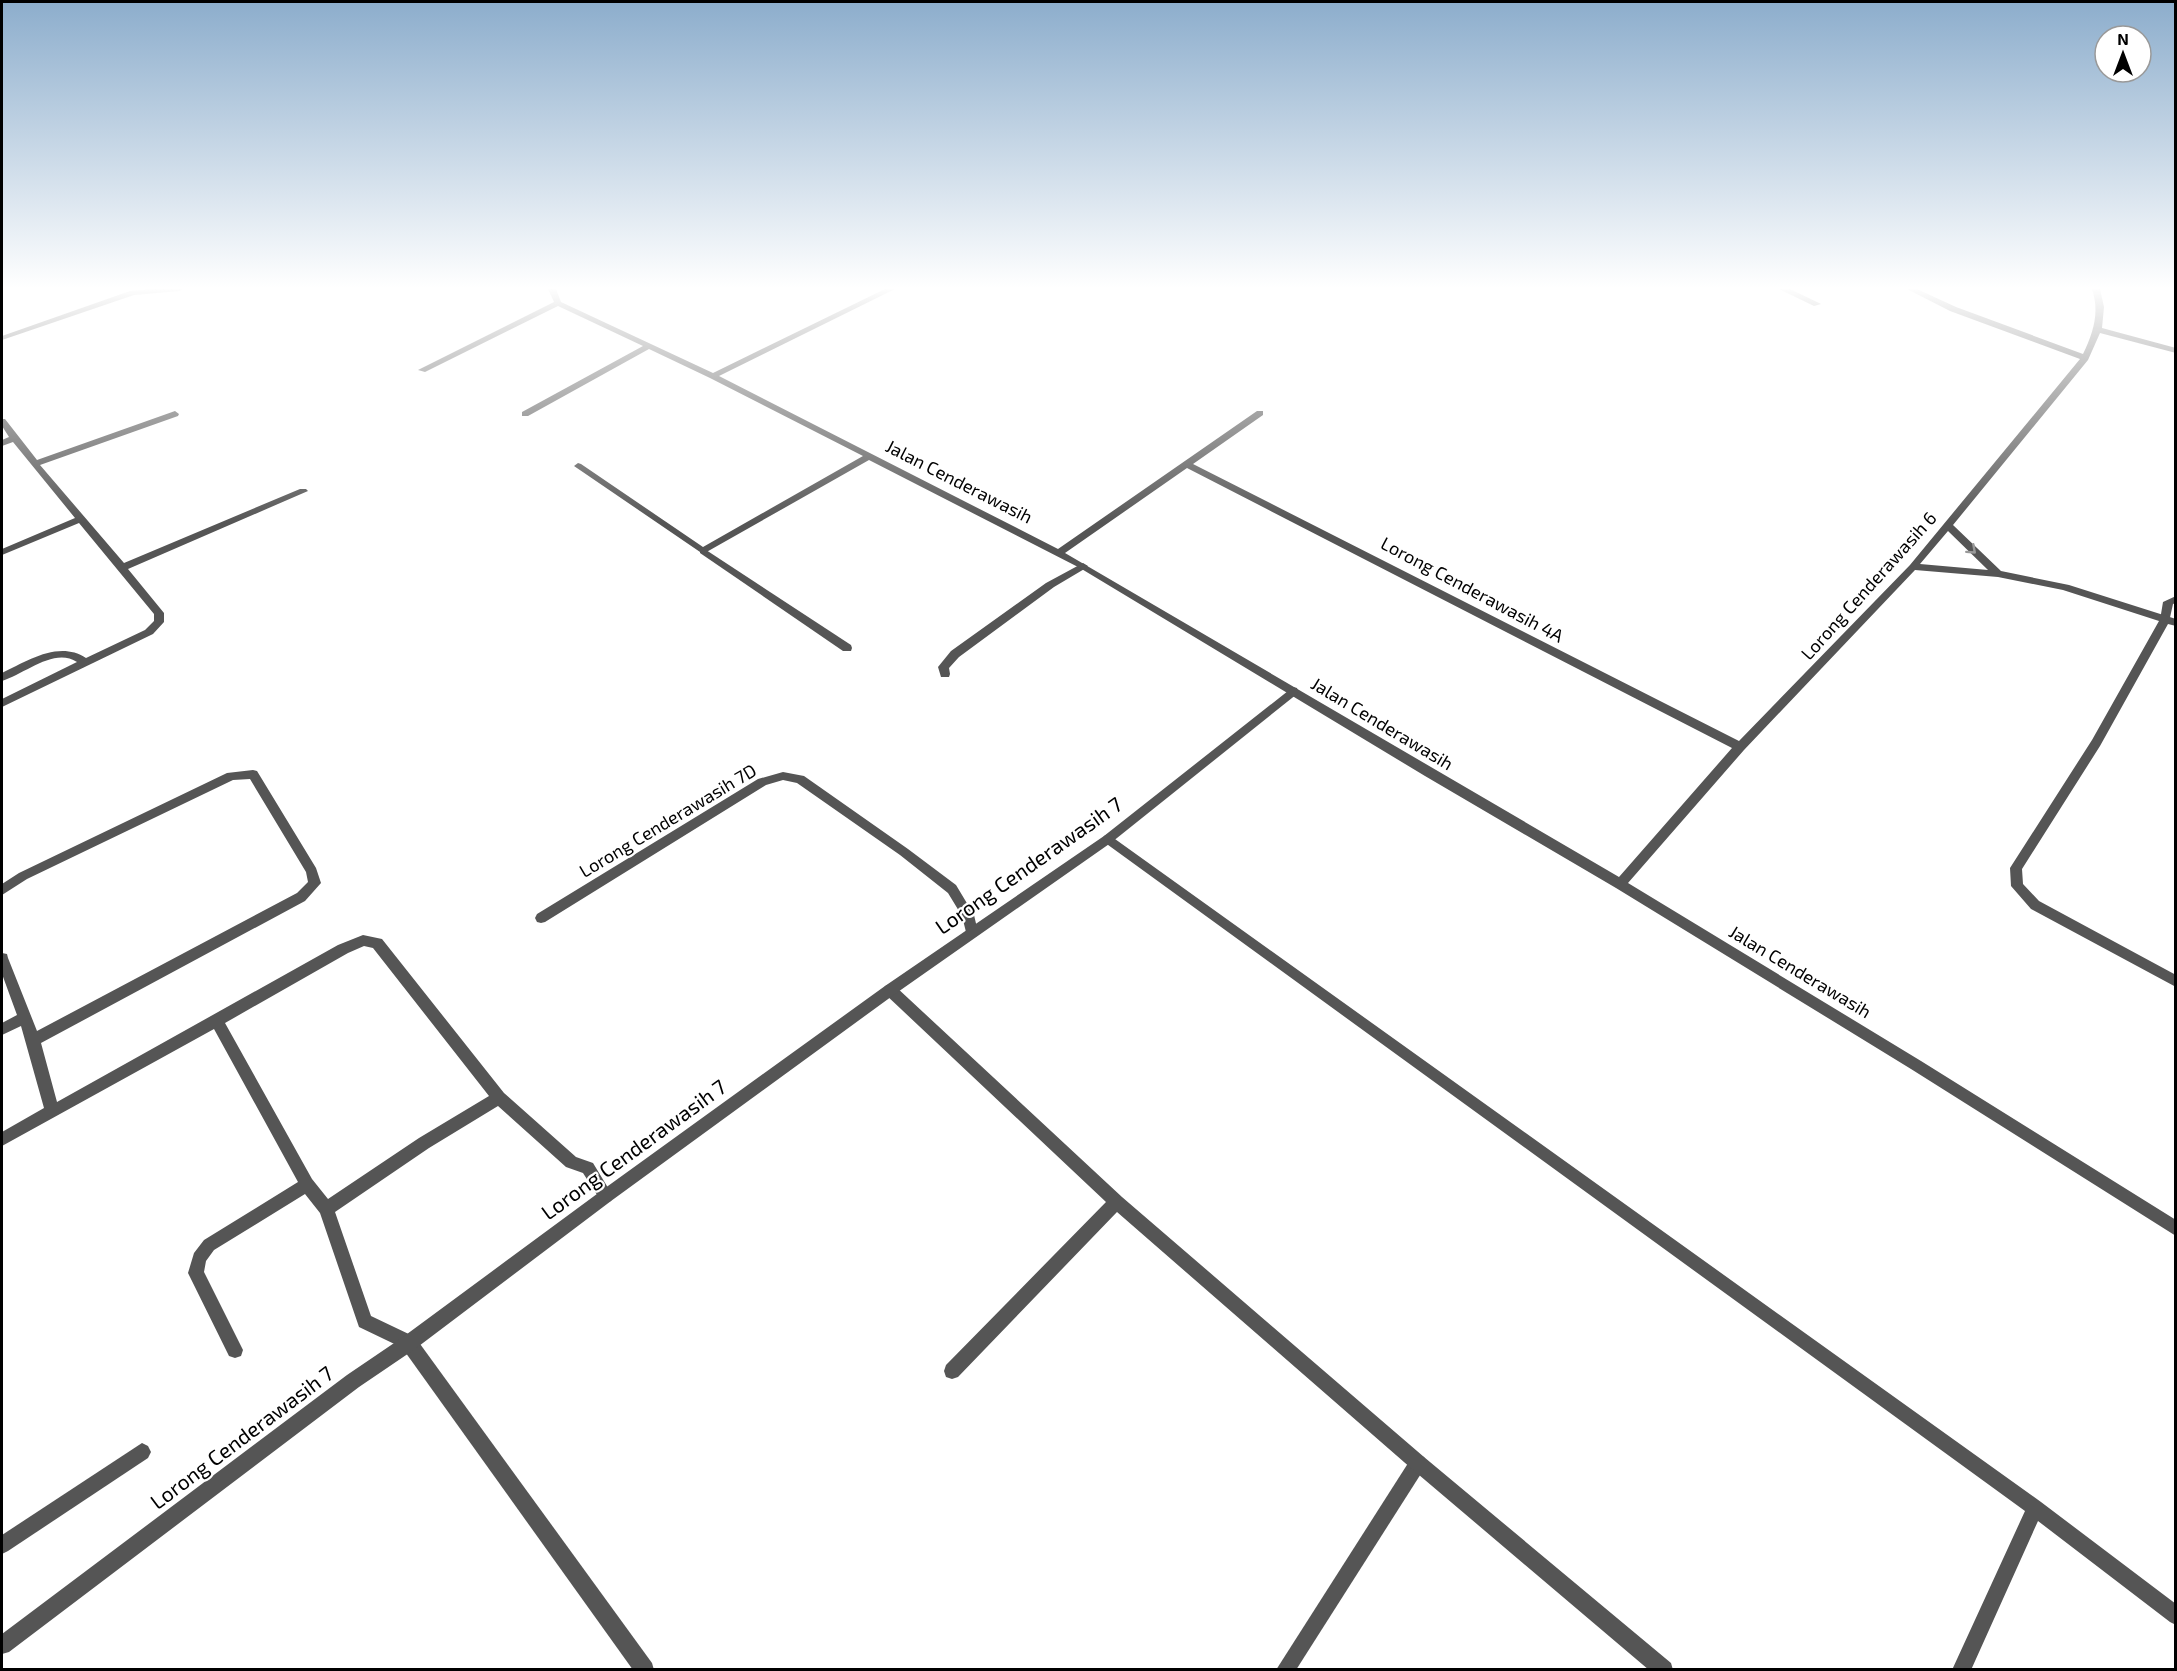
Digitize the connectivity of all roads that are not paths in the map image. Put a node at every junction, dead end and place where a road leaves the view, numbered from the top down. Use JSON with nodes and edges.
{"nodes":[{"id":1,"x":428,"y":367,"type":"edge"},
{"id":2,"x":611,"y":367,"type":"edge"},
{"id":3,"x":693,"y":367,"type":"edge"},
{"id":4,"x":731,"y":367,"type":"edge"},
{"id":5,"x":2078,"y":367,"type":"edge"},
{"id":6,"x":422,"y":370,"type":"dead end"},
{"id":7,"x":712,"y":376,"type":"junction"},
{"id":8,"x":1260,"y":413,"type":"dead end"},
{"id":9,"x":175,"y":414,"type":"dead end"},
{"id":10,"x":525,"y":414,"type":"dead end"},
{"id":11,"x":2,"y":421,"type":"edge"},
{"id":12,"x":14,"y":438,"type":"junction"},
{"id":13,"x":2,"y":443,"type":"edge"},
{"id":14,"x":868,"y":457,"type":"junction"},
{"id":15,"x":36,"y":463,"type":"junction"},
{"id":16,"x":1187,"y":464,"type":"junction"},
{"id":17,"x":578,"y":466,"type":"dead end"},
{"id":18,"x":303,"y":490,"type":"dead end"},
{"id":19,"x":79,"y":520,"type":"junction"},
{"id":20,"x":1947,"y":525,"type":"junction"},
{"id":21,"x":704,"y":550,"type":"junction"},
{"id":22,"x":2,"y":552,"type":"edge"},
{"id":23,"x":1059,"y":553,"type":"junction"},
{"id":24,"x":1083,"y":566,"type":"junction"},
{"id":25,"x":123,"y":567,"type":"junction"},
{"id":26,"x":1912,"y":567,"type":"junction"},
{"id":27,"x":1998,"y":574,"type":"junction"},
{"id":28,"x":2175,"y":599,"type":"edge"},
{"id":29,"x":2170,"y":622,"type":"edge"},
{"id":30,"x":847,"y":648,"type":"dead end"},
{"id":31,"x":86,"y":663,"type":"junction"},
{"id":32,"x":945,"y":674,"type":"dead end"},
{"id":33,"x":2,"y":677,"type":"edge"},
{"id":34,"x":1293,"y":691,"type":"junction"},
{"id":35,"x":2,"y":703,"type":"edge"},
{"id":36,"x":1740,"y":747,"type":"junction"},
{"id":37,"x":1108,"y":839,"type":"junction"},
{"id":38,"x":1620,"y":884,"type":"junction"},
{"id":39,"x":2,"y":890,"type":"edge"},
{"id":40,"x":541,"y":918,"type":"dead end"},
{"id":41,"x":972,"y":932,"type":"junction"},
{"id":42,"x":2,"y":958,"type":"edge"},
{"id":43,"x":2175,"y":982,"type":"edge"},
{"id":44,"x":890,"y":990,"type":"junction"},
{"id":45,"x":25,"y":1018,"type":"junction"},
{"id":46,"x":217,"y":1021,"type":"junction"},
{"id":47,"x":2,"y":1029,"type":"edge"},
{"id":48,"x":33,"y":1040,"type":"junction"},
{"id":49,"x":499,"y":1098,"type":"junction"},
{"id":50,"x":52,"y":1111,"type":"junction"},
{"id":51,"x":2,"y":1139,"type":"edge"},
{"id":52,"x":307,"y":1184,"type":"junction"},
{"id":53,"x":606,"y":1196,"type":"junction"},
{"id":54,"x":1117,"y":1202,"type":"junction"},
{"id":55,"x":326,"y":1209,"type":"junction"},
{"id":56,"x":2175,"y":1229,"type":"edge"},
{"id":57,"x":409,"y":1343,"type":"junction"},
{"id":58,"x":235,"y":1350,"type":"dead end"},
{"id":59,"x":952,"y":1371,"type":"dead end"},
{"id":60,"x":142,"y":1452,"type":"dead end"},
{"id":61,"x":1418,"y":1463,"type":"junction"},
{"id":62,"x":2035,"y":1508,"type":"junction"},
{"id":63,"x":2,"y":1545,"type":"edge"},
{"id":64,"x":2175,"y":1616,"type":"edge"},
{"id":65,"x":2,"y":1645,"type":"edge"},
{"id":66,"x":645,"y":1670,"type":"edge"},
{"id":67,"x":1286,"y":1670,"type":"edge"},
{"id":68,"x":1664,"y":1670,"type":"edge"},
{"id":69,"x":1961,"y":1670,"type":"edge"}],
"edges":[{"from":1,"to":6,"type":"street"},
{"from":2,"to":10,"type":"street"},
{"from":3,"to":7,"type":"street","name":"Jalan Cenderawasih"},
{"from":4,"to":7,"type":"street"},
{"from":5,"to":20,"type":"street","name":"Lorong Cenderawasih 6"},
{"from":7,"to":14,"type":"street","name":"Jalan Cenderawasih"},
{"from":8,"to":16,"type":"street"},
{"from":9,"to":15,"type":"street"},
{"from":11,"to":12,"type":"street"},
{"from":12,"to":13,"type":"street"},
{"from":12,"to":15,"type":"street"},
{"from":14,"to":21,"type":"street"},
{"from":14,"to":23,"type":"street","name":"Jalan Cenderawasih"},
{"from":15,"to":19,"type":"street"},
{"from":16,"to":23,"type":"street"},
{"from":16,"to":36,"type":"street","name":"Lorong Cenderawasih 4A"},
{"from":17,"to":21,"type":"street"},
{"from":18,"to":25,"type":"street"},
{"from":19,"to":22,"type":"street"},
{"from":19,"to":25,"type":"street"},
{"from":20,"to":26,"type":"street","name":"Lorong Cenderawasih 6"},
{"from":20,"to":27,"type":"street","one_way":true},
{"from":21,"to":30,"type":"street"},
{"from":23,"to":24,"type":"street","name":"Jalan Cenderawasih"},
{"from":24,"to":32,"type":"street"},
{"from":24,"to":34,"type":"street","name":"Jalan Cenderawasih"},
{"from":25,"to":31,"type":"street"},
{"from":26,"to":27,"type":"street"},
{"from":26,"to":36,"type":"street","name":"Lorong Cenderawasih 6"},
{"from":27,"to":29,"type":"street"},
{"from":28,"to":29,"type":"street"},
{"from":29,"to":43,"type":"street"},
{"from":31,"to":33,"type":"street"},
{"from":31,"to":35,"type":"street"},
{"from":34,"to":37,"type":"street","name":"Lorong Cenderawasih 7"},
{"from":34,"to":38,"type":"street","name":"Jalan Cenderawasih"},
{"from":36,"to":38,"type":"street","name":"Lorong Cenderawasih 6"},
{"from":37,"to":41,"type":"street","name":"Lorong Cenderawasih 7"},
{"from":37,"to":62,"type":"street"},
{"from":38,"to":56,"type":"street","name":"Jalan Cenderawasih"},
{"from":39,"to":48,"type":"street"},
{"from":40,"to":41,"type":"street","name":"Lorong Cenderawasih 7D"},
{"from":41,"to":44,"type":"street","name":"Lorong Cenderawasih 7"},
{"from":42,"to":45,"type":"street"},
{"from":44,"to":53,"type":"street","name":"Lorong Cenderawasih 7"},
{"from":44,"to":54,"type":"street"},
{"from":45,"to":47,"type":"street"},
{"from":45,"to":48,"type":"street"},
{"from":46,"to":49,"type":"street"},
{"from":46,"to":50,"type":"street"},
{"from":46,"to":52,"type":"street"},
{"from":48,"to":50,"type":"street"},
{"from":49,"to":53,"type":"street"},
{"from":49,"to":55,"type":"street"},
{"from":50,"to":51,"type":"street"},
{"from":52,"to":55,"type":"street"},
{"from":52,"to":58,"type":"street"},
{"from":53,"to":57,"type":"street","name":"Lorong Cenderawasih 7"},
{"from":54,"to":59,"type":"street"},
{"from":54,"to":61,"type":"street"},
{"from":55,"to":57,"type":"street"},
{"from":57,"to":65,"type":"street","name":"Lorong Cenderawasih 7"},
{"from":57,"to":66,"type":"street"},
{"from":60,"to":63,"type":"street"},
{"from":61,"to":67,"type":"street"},
{"from":61,"to":68,"type":"street"},
{"from":62,"to":64,"type":"street"},
{"from":62,"to":69,"type":"street"}]}
